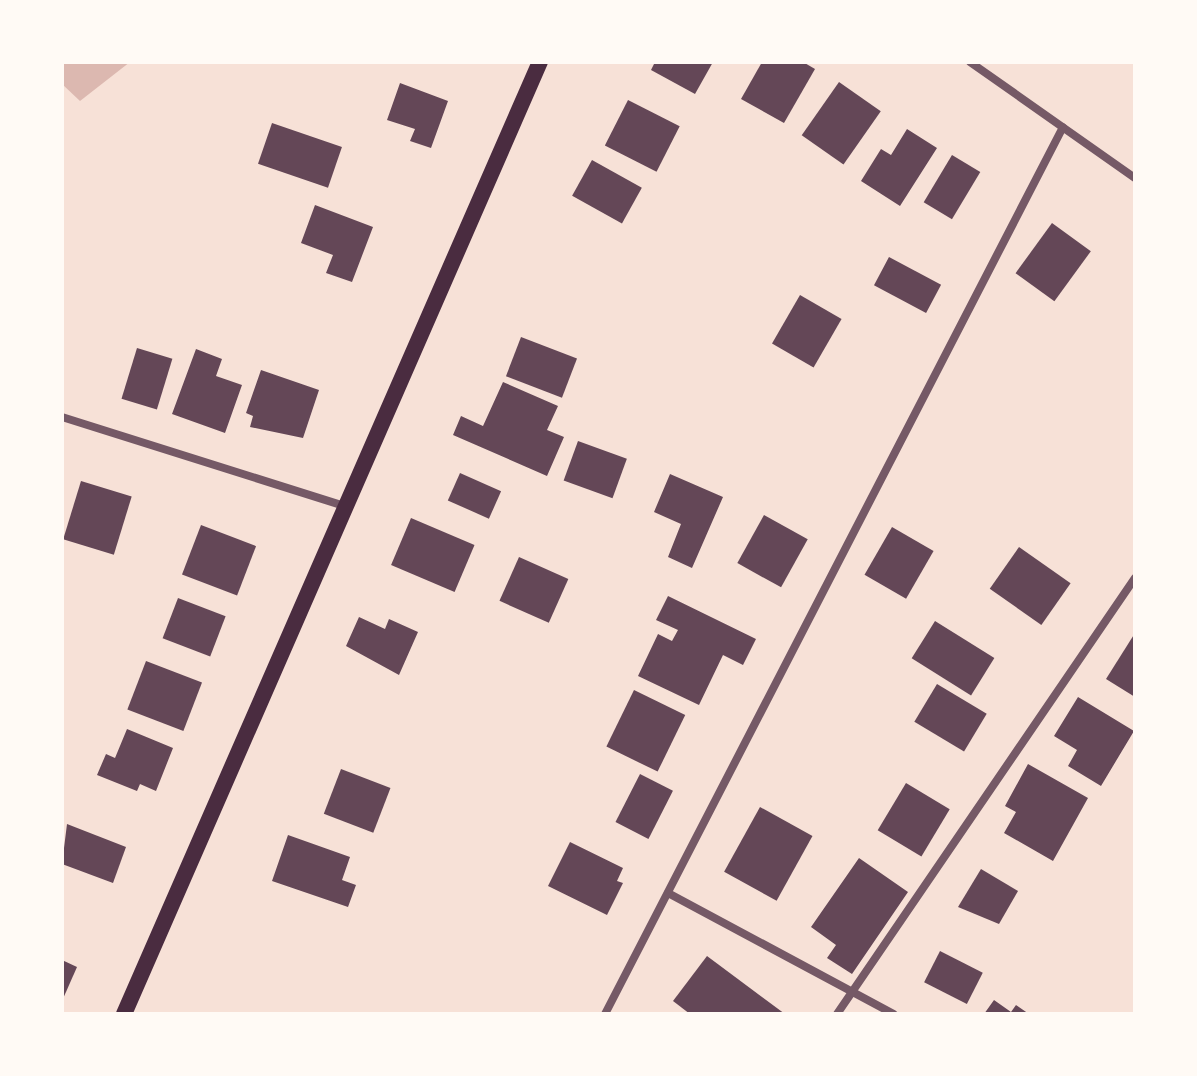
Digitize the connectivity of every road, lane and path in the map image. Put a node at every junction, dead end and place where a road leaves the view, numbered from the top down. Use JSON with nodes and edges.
{"nodes":[{"id":1,"x":540,"y":62,"type":"edge"},
{"id":2,"x":970,"y":62,"type":"edge"},
{"id":3,"x":1063,"y":127,"type":"junction"},
{"id":4,"x":1135,"y":178,"type":"edge"},
{"id":5,"x":62,"y":417,"type":"edge"},
{"id":6,"x":348,"y":508,"type":"junction"},
{"id":7,"x":1135,"y":578,"type":"edge"},
{"id":8,"x":668,"y":893,"type":"junction"},
{"id":9,"x":853,"y":996,"type":"junction"},
{"id":10,"x":124,"y":1014,"type":"edge"},
{"id":11,"x":605,"y":1014,"type":"edge"},
{"id":12,"x":837,"y":1014,"type":"edge"},
{"id":13,"x":894,"y":1014,"type":"edge"}],
"edges":[{"from":1,"to":6,"type":"main road"},
{"from":2,"to":3,"type":"street"},
{"from":3,"to":4,"type":"street"},
{"from":3,"to":8,"type":"street"},
{"from":5,"to":6,"type":"street"},
{"from":6,"to":10,"type":"main road"},
{"from":7,"to":9,"type":"street"},
{"from":8,"to":9,"type":"street"},
{"from":8,"to":11,"type":"street"},
{"from":9,"to":12,"type":"street"},
{"from":9,"to":13,"type":"street"}]}
